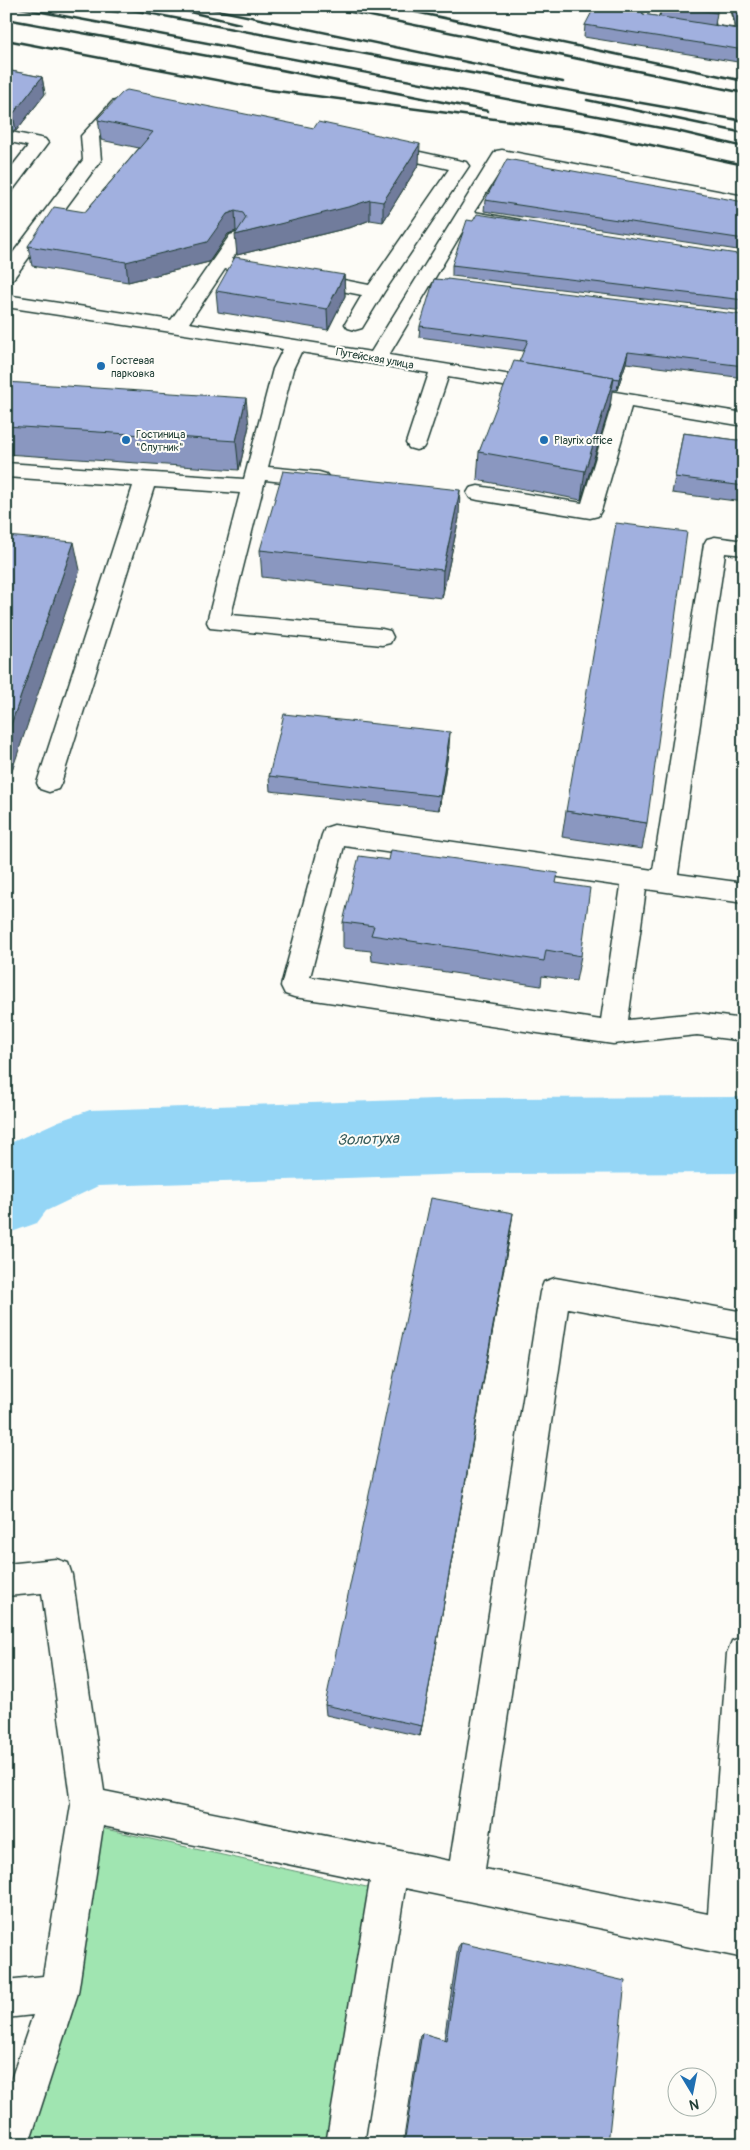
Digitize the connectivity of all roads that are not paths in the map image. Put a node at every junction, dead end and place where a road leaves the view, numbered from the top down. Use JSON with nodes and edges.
{"nodes":[{"id":1,"x":654,"y":6,"type":"edge"},
{"id":2,"x":700,"y":6,"type":"edge"},
{"id":3,"x":726,"y":35,"type":"junction"},
{"id":4,"x":744,"y":37,"type":"edge"},
{"id":5,"x":142,"y":98,"type":"edge"},
{"id":6,"x":6,"y":136,"type":"edge"},
{"id":7,"x":366,"y":145,"type":"edge"},
{"id":8,"x":6,"y":187,"type":"edge"},
{"id":9,"x":744,"y":201,"type":"edge"},
{"id":10,"x":463,"y":216,"type":"junction"},
{"id":11,"x":531,"y":226,"type":"edge"},
{"id":12,"x":237,"y":239,"type":"edge"},
{"id":13,"x":221,"y":263,"type":"junction"},
{"id":14,"x":6,"y":275,"type":"edge"},
{"id":15,"x":424,"y":280,"type":"junction"},
{"id":16,"x":443,"y":282,"type":"edge"},
{"id":17,"x":374,"y":292,"type":"junction"},
{"id":18,"x":6,"y":301,"type":"edge"},
{"id":19,"x":354,"y":324,"type":"dead end"},
{"id":20,"x":178,"y":326,"type":"junction"},
{"id":21,"x":295,"y":345,"type":"junction"},
{"id":22,"x":376,"y":358,"type":"junction"},
{"id":23,"x":440,"y":369,"type":"junction"},
{"id":24,"x":623,"y":400,"type":"junction"},
{"id":25,"x":744,"y":420,"type":"edge"},
{"id":26,"x":416,"y":443,"type":"dead end"},
{"id":27,"x":6,"y":470,"type":"edge"},
{"id":28,"x":146,"y":479,"type":"junction"},
{"id":29,"x":255,"y":479,"type":"junction"},
{"id":30,"x":338,"y":480,"type":"edge"},
{"id":31,"x":478,"y":493,"type":"dead end"},
{"id":32,"x":744,"y":548,"type":"edge"},
{"id":33,"x":382,"y":637,"type":"dead end"},
{"id":34,"x":49,"y":784,"type":"dead end"},
{"id":35,"x":635,"y":877,"type":"junction"},
{"id":36,"x":664,"y":881,"type":"junction"},
{"id":37,"x":744,"y":893,"type":"edge"},
{"id":38,"x":744,"y":1030,"type":"edge"},
{"id":39,"x":613,"y":1034,"type":"junction"},
{"id":40,"x":744,"y":1326,"type":"edge"},
{"id":41,"x":6,"y":1580,"type":"edge"},
{"id":42,"x":744,"y":1652,"type":"edge"},
{"id":43,"x":89,"y":1805,"type":"junction"},
{"id":44,"x":391,"y":1866,"type":"junction"},
{"id":45,"x":465,"y":1882,"type":"junction"},
{"id":46,"x":734,"y":1938,"type":"edge"},
{"id":47,"x":59,"y":1993,"type":"junction"},
{"id":48,"x":6,"y":1999,"type":"edge"},
{"id":49,"x":10,"y":2144,"type":"edge"},
{"id":50,"x":345,"y":2144,"type":"edge"}],
"edges":[{"from":1,"to":3,"type":"street"},
{"from":2,"to":3,"type":"street"},
{"from":3,"to":4,"type":"street"},
{"from":5,"to":14,"type":"street"},
{"from":6,"to":8,"type":"street"},
{"from":7,"to":17,"type":"street"},
{"from":9,"to":10,"type":"street"},
{"from":10,"to":11,"type":"street"},
{"from":10,"to":15,"type":"street"},
{"from":12,"to":13,"type":"street"},
{"from":13,"to":17,"type":"street"},
{"from":13,"to":20,"type":"street"},
{"from":15,"to":16,"type":"street"},
{"from":15,"to":22,"type":"street"},
{"from":17,"to":19,"type":"street"},
{"from":18,"to":20,"type":"street","name":"Путейская улица"},
{"from":20,"to":21,"type":"street","name":"Путейская улица"},
{"from":21,"to":22,"type":"street","name":"Путейская улица"},
{"from":21,"to":29,"type":"street"},
{"from":22,"to":23,"type":"street","name":"Путейская улица"},
{"from":23,"to":24,"type":"street","name":"Путейская улица"},
{"from":23,"to":26,"type":"street"},
{"from":24,"to":25,"type":"street","name":"Путейская улица"},
{"from":24,"to":31,"type":"street"},
{"from":27,"to":28,"type":"street"},
{"from":28,"to":29,"type":"street"},
{"from":28,"to":34,"type":"street"},
{"from":29,"to":30,"type":"street"},
{"from":29,"to":33,"type":"street"},
{"from":32,"to":36,"type":"street"},
{"from":35,"to":36,"type":"street"},
{"from":35,"to":39,"type":"street"},
{"from":35,"to":39,"type":"street"},
{"from":36,"to":37,"type":"street"},
{"from":38,"to":39,"type":"street"},
{"from":40,"to":45,"type":"street"},
{"from":41,"to":43,"type":"street"},
{"from":42,"to":46,"type":"street"},
{"from":43,"to":44,"type":"street"},
{"from":43,"to":47,"type":"street"},
{"from":44,"to":45,"type":"street"},
{"from":44,"to":50,"type":"street"},
{"from":45,"to":46,"type":"street"},
{"from":47,"to":48,"type":"street"},
{"from":47,"to":49,"type":"street"}]}
